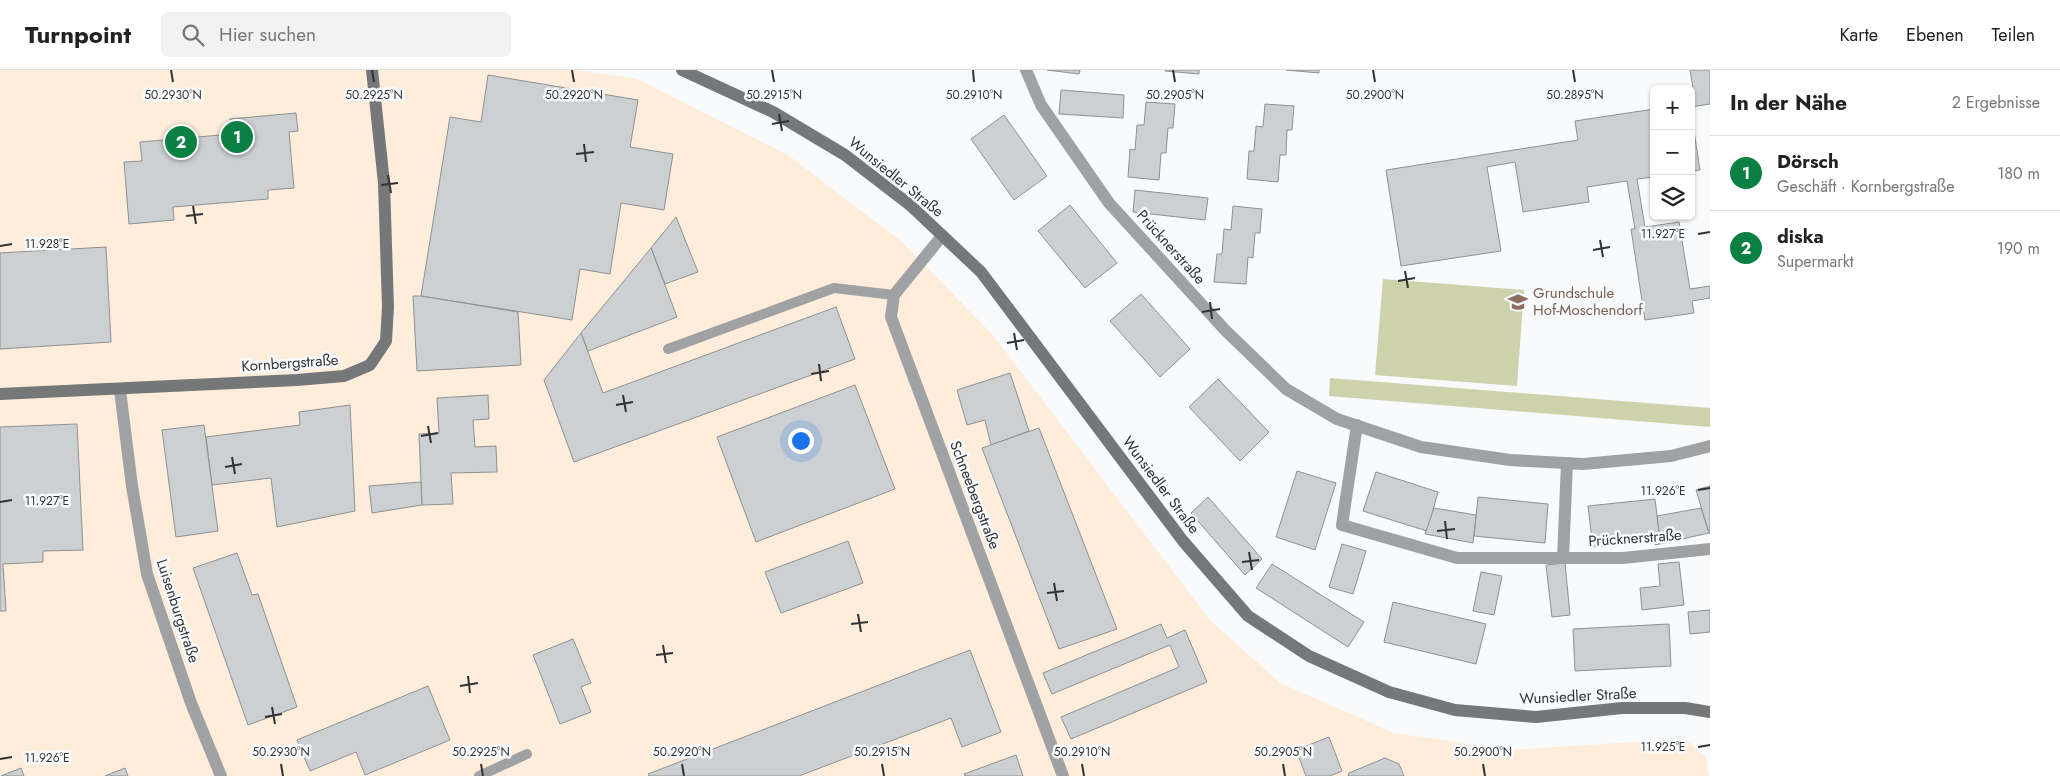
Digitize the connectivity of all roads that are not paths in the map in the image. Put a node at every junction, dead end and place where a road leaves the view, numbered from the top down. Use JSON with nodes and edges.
{"nodes":[{"id":1,"x":372,"y":70,"type":"edge"},
{"id":2,"x":682,"y":70,"type":"edge"},
{"id":3,"x":1026,"y":70,"type":"edge"},
{"id":4,"x":942,"y":236,"type":"junction"},
{"id":5,"x":894,"y":295,"type":"junction"},
{"id":6,"x":668,"y":349,"type":"dead end"},
{"id":7,"x":120,"y":390,"type":"junction"},
{"id":8,"x":0,"y":394,"type":"edge"},
{"id":9,"x":1356,"y":425,"type":"junction"},
{"id":10,"x":1710,"y":446,"type":"edge"},
{"id":11,"x":1567,"y":463,"type":"junction"},
{"id":12,"x":1710,"y":549,"type":"edge"},
{"id":13,"x":1563,"y":558,"type":"junction"},
{"id":14,"x":1710,"y":712,"type":"edge"},
{"id":15,"x":527,"y":754,"type":"dead end"},
{"id":16,"x":221,"y":776,"type":"edge"},
{"id":17,"x":479,"y":776,"type":"edge"},
{"id":18,"x":1064,"y":776,"type":"edge"}],
"edges":[{"from":1,"to":7,"type":"main road","name":"Kornbergstraße"},
{"from":2,"to":4,"type":"main road","name":"Wunsiedler Straße"},
{"from":3,"to":9,"type":"street","name":"Prücknerstraße"},
{"from":4,"to":5,"type":"street"},
{"from":4,"to":14,"type":"main road","name":"Wunsiedler Straße"},
{"from":5,"to":6,"type":"lane"},
{"from":5,"to":18,"type":"street","name":"Schneebergstraße"},
{"from":7,"to":8,"type":"main road","name":"Kornbergstraße"},
{"from":7,"to":16,"type":"street","name":"Luisenburgstraße"},
{"from":9,"to":11,"type":"street","name":"Prücknerstraße"},
{"from":9,"to":13,"type":"street","name":"Prücknerstraße"},
{"from":10,"to":11,"type":"street","name":"Prücknerstraße"},
{"from":11,"to":13,"type":"street"},
{"from":12,"to":13,"type":"street","name":"Prücknerstraße"},
{"from":15,"to":17,"type":"lane"}]}
